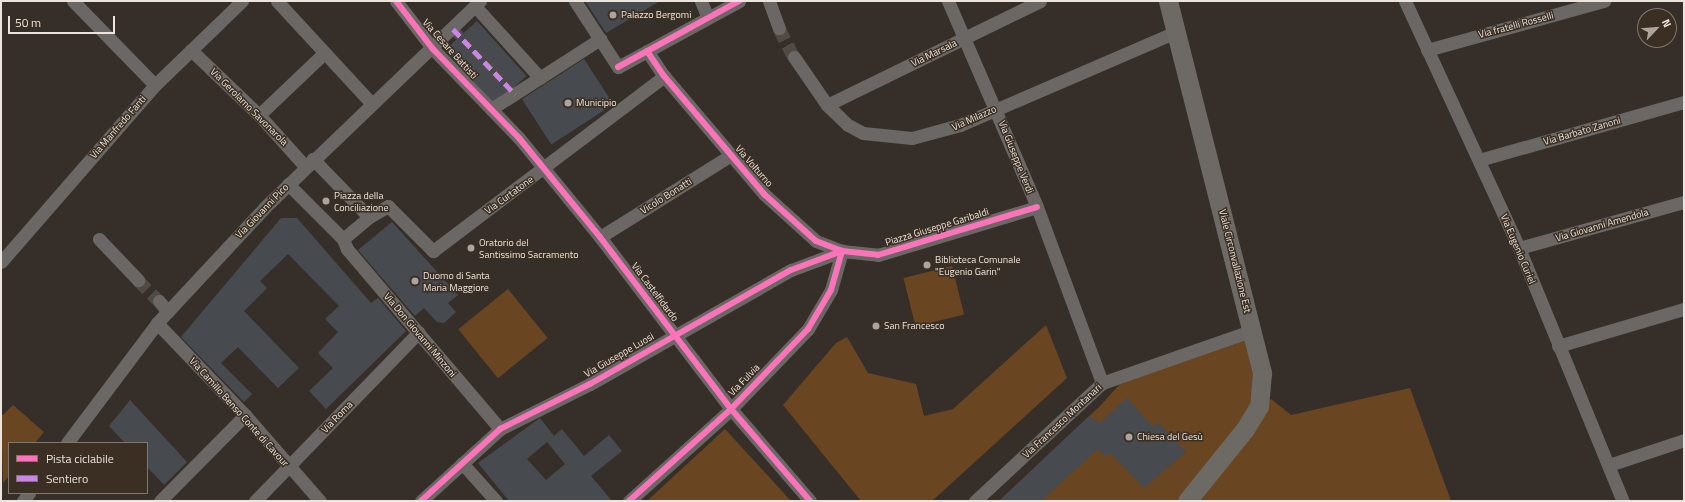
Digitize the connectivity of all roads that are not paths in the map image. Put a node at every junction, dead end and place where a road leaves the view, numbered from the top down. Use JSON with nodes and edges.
{"nodes":[{"id":1,"x":73,"y":1,"type":"edge"},
{"id":2,"x":242,"y":1,"type":"edge"},
{"id":3,"x":277,"y":1,"type":"edge"},
{"id":4,"x":396,"y":1,"type":"edge"},
{"id":5,"x":575,"y":1,"type":"edge"},
{"id":6,"x":701,"y":1,"type":"edge"},
{"id":7,"x":739,"y":1,"type":"edge"},
{"id":8,"x":769,"y":1,"type":"edge"},
{"id":9,"x":948,"y":1,"type":"edge"},
{"id":10,"x":1040,"y":1,"type":"edge"},
{"id":11,"x":1168,"y":1,"type":"edge"},
{"id":12,"x":1405,"y":1,"type":"edge"},
{"id":13,"x":1604,"y":1,"type":"edge"},
{"id":14,"x":477,"y":4,"type":"edge"},
{"id":15,"x":708,"y":18,"type":"junction"},
{"id":16,"x":779,"y":28,"type":"tunnel mouth"},
{"id":17,"x":1176,"y":32,"type":"junction"},
{"id":18,"x":966,"y":37,"type":"junction"},
{"id":19,"x":600,"y":39,"type":"junction"},
{"id":20,"x":433,"y":49,"type":"junction"},
{"id":21,"x":191,"y":50,"type":"junction"},
{"id":22,"x":1427,"y":50,"type":"junction"},
{"id":23,"x":647,"y":51,"type":"junction"},
{"id":24,"x":324,"y":53,"type":"junction"},
{"id":25,"x":794,"y":57,"type":"tunnel mouth"},
{"id":26,"x":664,"y":76,"type":"junction"},
{"id":27,"x":540,"y":78,"type":"junction"},
{"id":28,"x":155,"y":85,"type":"junction"},
{"id":29,"x":1684,"y":102,"type":"edge"},
{"id":30,"x":372,"y":104,"type":"junction"},
{"id":31,"x":827,"y":105,"type":"junction"},
{"id":32,"x":996,"y":108,"type":"junction"},
{"id":33,"x":491,"y":109,"type":"junction"},
{"id":34,"x":259,"y":115,"type":"junction"},
{"id":35,"x":731,"y":155,"type":"junction"},
{"id":36,"x":1479,"y":160,"type":"junction"},
{"id":37,"x":309,"y":162,"type":"junction"},
{"id":38,"x":544,"y":169,"type":"junction"},
{"id":39,"x":288,"y":184,"type":"junction"},
{"id":40,"x":1684,"y":202,"type":"edge"},
{"id":41,"x":1037,"y":207,"type":"junction"},
{"id":42,"x":369,"y":217,"type":"junction"},
{"id":43,"x":600,"y":237,"type":"junction"},
{"id":44,"x":99,"y":239,"type":"dead end"},
{"id":45,"x":343,"y":239,"type":"junction"},
{"id":46,"x":1519,"y":248,"type":"junction"},
{"id":47,"x":842,"y":251,"type":"junction"},
{"id":48,"x":1,"y":262,"type":"edge"},
{"id":49,"x":138,"y":280,"type":"tunnel mouth"},
{"id":50,"x":159,"y":301,"type":"tunnel mouth"},
{"id":51,"x":1684,"y":308,"type":"edge"},
{"id":52,"x":168,"y":312,"type":"junction"},
{"id":53,"x":157,"y":323,"type":"junction"},
{"id":54,"x":1253,"y":330,"type":"junction"},
{"id":55,"x":419,"y":332,"type":"junction"},
{"id":56,"x":675,"y":335,"type":"junction"},
{"id":57,"x":1558,"y":346,"type":"junction"},
{"id":58,"x":1102,"y":383,"type":"junction"},
{"id":59,"x":731,"y":408,"type":"junction"},
{"id":60,"x":245,"y":415,"type":"junction"},
{"id":61,"x":500,"y":429,"type":"junction"},
{"id":62,"x":1684,"y":440,"type":"edge"},
{"id":63,"x":68,"y":442,"type":"edge"},
{"id":64,"x":462,"y":463,"type":"junction"},
{"id":65,"x":1609,"y":465,"type":"junction"},
{"id":66,"x":289,"y":466,"type":"junction"},
{"id":67,"x":160,"y":501,"type":"edge"},
{"id":68,"x":255,"y":501,"type":"edge"},
{"id":69,"x":320,"y":501,"type":"edge"},
{"id":70,"x":422,"y":501,"type":"edge"},
{"id":71,"x":496,"y":501,"type":"edge"},
{"id":72,"x":628,"y":501,"type":"edge"},
{"id":73,"x":810,"y":501,"type":"edge"},
{"id":74,"x":975,"y":501,"type":"edge"},
{"id":75,"x":1188,"y":501,"type":"edge"},
{"id":76,"x":1623,"y":501,"type":"edge"}],
"edges":[{"from":1,"to":28,"type":"street"},
{"from":2,"to":21,"type":"street","name":"Via Manfredo Fanti"},
{"from":3,"to":24,"type":"street"},
{"from":4,"to":20,"type":"street","name":"Via Cesare Battisti"},
{"from":5,"to":19,"type":"street"},
{"from":6,"to":15,"type":"street"},
{"from":7,"to":15,"type":"street"},
{"from":8,"to":16,"type":"street"},
{"from":9,"to":18,"type":"street","name":"Via Giuseppe Verdi"},
{"from":10,"to":18,"type":"street","name":"Via Marsala"},
{"from":11,"to":17,"type":"main road","name":"Viale Circonvallazione Est"},
{"from":12,"to":22,"type":"street","name":"Via Eugenio Curiel"},
{"from":13,"to":22,"type":"street","name":"Via fratelli Rosselli"},
{"from":14,"to":20,"type":"street","name":"Via Giovanni Pico"},
{"from":14,"to":27,"type":"street"},
{"from":15,"to":23,"type":"street"},
{"from":17,"to":32,"type":"street","name":"Via Milazzo"},
{"from":17,"to":54,"type":"main road","name":"Viale Circonvallazione Est"},
{"from":18,"to":31,"type":"street","name":"Via Marsala"},
{"from":18,"to":32,"type":"street","name":"Via Giuseppe Verdi"},
{"from":19,"to":23,"type":"street"},
{"from":19,"to":27,"type":"street"},
{"from":20,"to":30,"type":"street","name":"Via Giovanni Pico"},
{"from":20,"to":33,"type":"street","name":"Via Cesare Battisti"},
{"from":21,"to":28,"type":"street","name":"Via Manfredo Fanti"},
{"from":21,"to":34,"type":"street","name":"Via Gerolamo Savonarola"},
{"from":22,"to":36,"type":"street","name":"Via Eugenio Curiel"},
{"from":23,"to":26,"type":"street","name":"Via Volturno"},
{"from":24,"to":30,"type":"street"},
{"from":24,"to":34,"type":"street"},
{"from":25,"to":31,"type":"street","name":"Via Milazzo"},
{"from":26,"to":35,"type":"street","name":"Via Volturno"},
{"from":26,"to":38,"type":"street","name":"Via Curtatone"},
{"from":27,"to":33,"type":"street"},
{"from":28,"to":48,"type":"street","name":"Via Manfredo Fanti"},
{"from":29,"to":36,"type":"street","name":"Via Barbato Zanoni"},
{"from":30,"to":37,"type":"street","name":"Via Giovanni Pico"},
{"from":31,"to":32,"type":"street","name":"Via Milazzo"},
{"from":32,"to":41,"type":"street","name":"Via Giuseppe Verdi"},
{"from":33,"to":38,"type":"street","name":"Via Cesare Battisti"},
{"from":34,"to":37,"type":"street","name":"Via Gerolamo Savonarola"},
{"from":35,"to":43,"type":"street","name":"Vicolo Bonatti"},
{"from":35,"to":47,"type":"street","name":"Via Volturno"},
{"from":36,"to":46,"type":"street","name":"Via Eugenio Curiel"},
{"from":37,"to":39,"type":"street","name":"Via Giovanni Pico"},
{"from":37,"to":42,"type":"street"},
{"from":38,"to":42,"type":"street","name":"Via Curtatone"},
{"from":38,"to":43,"type":"street","name":"Via Castelfidardo"},
{"from":39,"to":45,"type":"street"},
{"from":39,"to":52,"type":"street","name":"Via Giovanni Pico"},
{"from":40,"to":46,"type":"street","name":"Via Giovanni Amendola"},
{"from":41,"to":47,"type":"street","name":"Piazza Giuseppe Garibaldi"},
{"from":41,"to":58,"type":"street","name":"Via Giuseppe Verdi"},
{"from":42,"to":45,"type":"street"},
{"from":43,"to":56,"type":"street","name":"Via Castelfidardo"},
{"from":44,"to":49,"type":"street"},
{"from":45,"to":55,"type":"street","name":"Via Don Giovanni Minzoni"},
{"from":46,"to":57,"type":"street","name":"Via Eugenio Curiel"},
{"from":47,"to":56,"type":"street","name":"Via Giuseppe Luosi"},
{"from":47,"to":59,"type":"street","name":"Via Fulvia"},
{"from":50,"to":52,"type":"street"},
{"from":51,"to":57,"type":"street"},
{"from":52,"to":53,"type":"street","name":"Via Giovanni Pico"},
{"from":53,"to":60,"type":"street","name":"Via Camillo Benso Conte di Cavour"},
{"from":53,"to":63,"type":"street","name":"Via Giovanni Pico"},
{"from":54,"to":58,"type":"street","name":"Via Francesco Montanari"},
{"from":54,"to":75,"type":"main road","name":"Viale Circonvallazione Est"},
{"from":55,"to":61,"type":"street","name":"Via Don Giovanni Minzoni"},
{"from":55,"to":66,"type":"street","name":"Via Roma"},
{"from":56,"to":59,"type":"street","name":"Via Castelfidardo"},
{"from":56,"to":61,"type":"street","name":"Via Giuseppe Luosi"},
{"from":57,"to":65,"type":"street","name":"Via Eugenio Curiel"},
{"from":58,"to":74,"type":"street","name":"Via Francesco Montanari"},
{"from":59,"to":72,"type":"street","name":"Via Fulvia"},
{"from":59,"to":73,"type":"street","name":"Via Castelfidardo"},
{"from":60,"to":66,"type":"street","name":"Via Camillo Benso Conte di Cavour"},
{"from":60,"to":67,"type":"street"},
{"from":61,"to":64,"type":"street","name":"Via Giuseppe Luosi"},
{"from":62,"to":65,"type":"street"},
{"from":64,"to":70,"type":"street","name":"Via Giuseppe Luosi"},
{"from":64,"to":71,"type":"street"},
{"from":65,"to":76,"type":"street","name":"Via Eugenio Curiel"},
{"from":66,"to":68,"type":"street","name":"Via Roma"},
{"from":66,"to":69,"type":"street","name":"Via Camillo Benso Conte di Cavour"}]}
